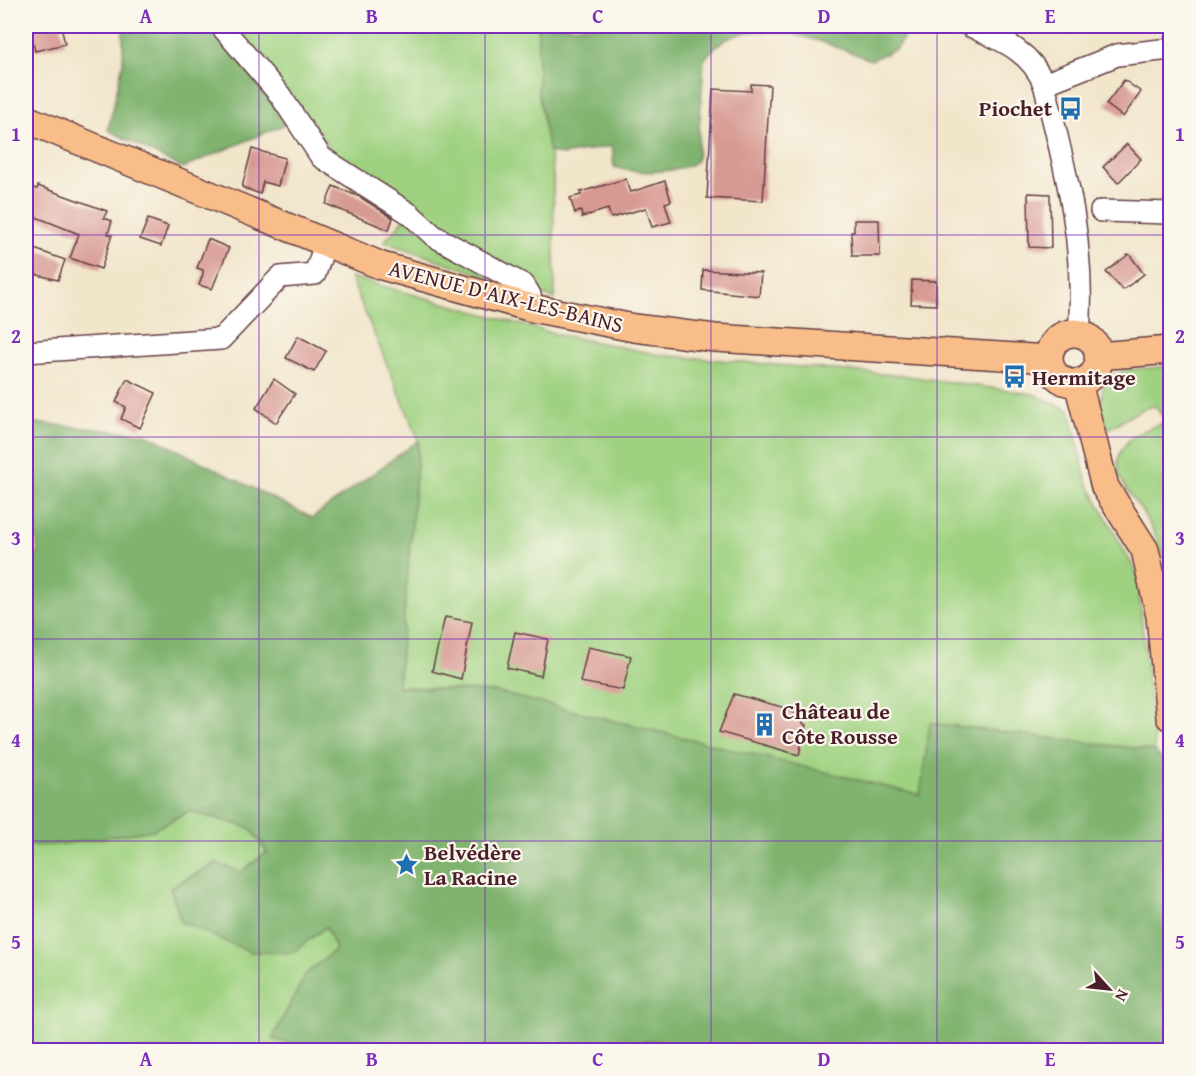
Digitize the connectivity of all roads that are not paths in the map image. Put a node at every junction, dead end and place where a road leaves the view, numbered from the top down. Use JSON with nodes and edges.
{"nodes":[{"id":1,"x":221,"y":26,"type":"edge"},
{"id":2,"x":970,"y":26,"type":"edge"},
{"id":3,"x":1170,"y":50,"type":"edge"},
{"id":4,"x":1044,"y":84,"type":"junction"},
{"id":5,"x":26,"y":119,"type":"edge"},
{"id":6,"x":1101,"y":211,"type":"dead end"},
{"id":7,"x":1170,"y":213,"type":"edge"},
{"id":8,"x":325,"y":244,"type":"junction"},
{"id":9,"x":532,"y":308,"type":"junction"},
{"id":10,"x":1079,"y":334,"type":"junction"},
{"id":11,"x":1170,"y":350,"type":"edge"},
{"id":12,"x":26,"y":352,"type":"edge"},
{"id":13,"x":1098,"y":356,"type":"junction"},
{"id":14,"x":1049,"y":359,"type":"junction"},
{"id":15,"x":1078,"y":383,"type":"junction"},
{"id":16,"x":1170,"y":717,"type":"edge"}],
"edges":[{"from":1,"to":9,"type":"street"},
{"from":2,"to":4,"type":"street"},
{"from":3,"to":4,"type":"street"},
{"from":4,"to":10,"type":"street"},
{"from":5,"to":8,"type":"main road","name":"AVENUE D'AIX-LES-BAINS"},
{"from":6,"to":7,"type":"street"},
{"from":8,"to":9,"type":"main road","name":"AVENUE D'AIX-LES-BAINS"},
{"from":8,"to":12,"type":"street"},
{"from":9,"to":14,"type":"main road","name":"AVENUE D'AIX-LES-BAINS"},
{"from":10,"to":13,"type":"main road"},
{"from":10,"to":14,"type":"main road"},
{"from":11,"to":13,"type":"main road"},
{"from":13,"to":15,"type":"main road"},
{"from":14,"to":15,"type":"main road"},
{"from":15,"to":16,"type":"main road"}]}
